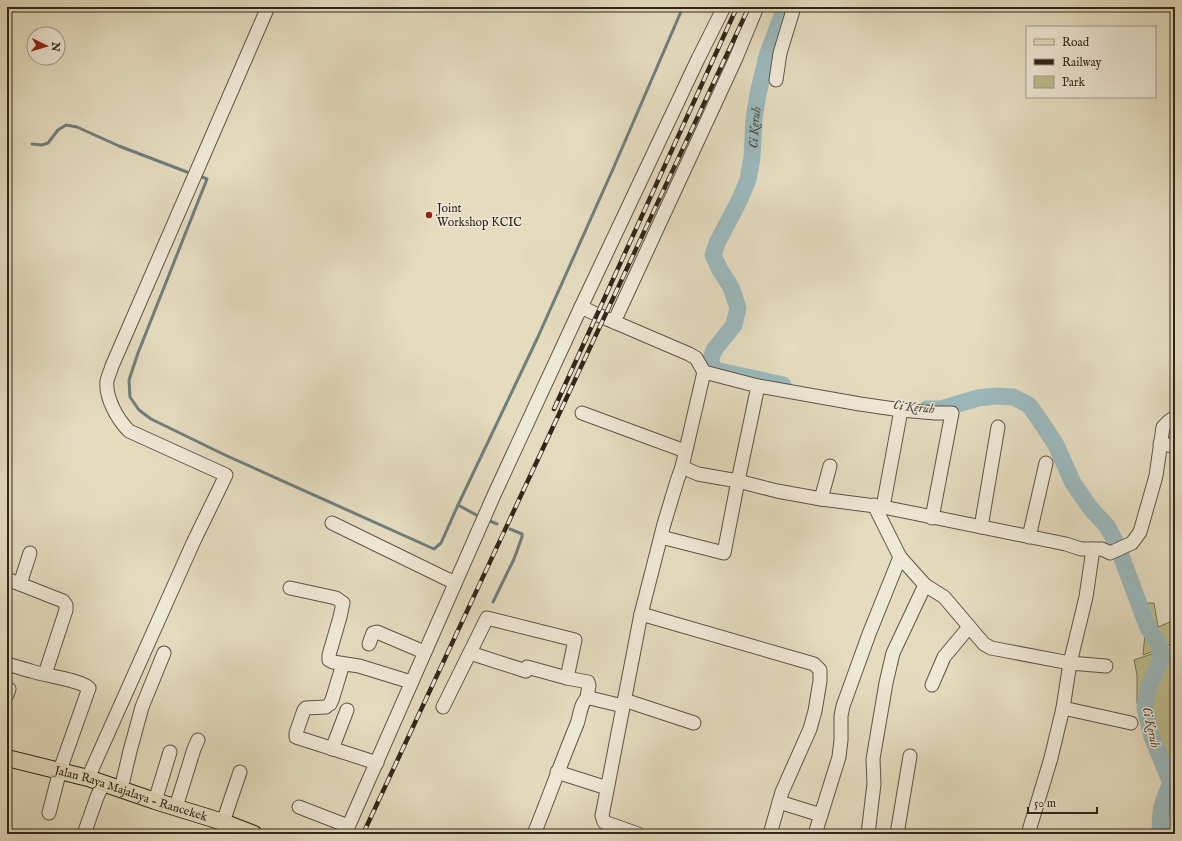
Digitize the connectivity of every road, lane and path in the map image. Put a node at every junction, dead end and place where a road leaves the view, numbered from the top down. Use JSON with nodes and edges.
{"nodes":[{"id":1,"x":268,"y":7,"type":"edge"},
{"id":2,"x":724,"y":7,"type":"edge"},
{"id":3,"x":757,"y":7,"type":"edge"},
{"id":4,"x":794,"y":7,"type":"edge"},
{"id":5,"x":776,"y":80,"type":"dead end"},
{"id":6,"x":581,"y":307,"type":"junction"},
{"id":7,"x":614,"y":322,"type":"junction"},
{"id":8,"x":704,"y":372,"type":"junction"},
{"id":9,"x":758,"y":386,"type":"junction"},
{"id":10,"x":901,"y":410,"type":"junction"},
{"id":11,"x":582,"y":413,"type":"dead end"},
{"id":12,"x":1175,"y":420,"type":"edge"},
{"id":13,"x":998,"y":427,"type":"dead end"},
{"id":14,"x":1160,"y":444,"type":"junction"},
{"id":15,"x":1175,"y":446,"type":"edge"},
{"id":16,"x":685,"y":451,"type":"junction"},
{"id":17,"x":1046,"y":463,"type":"dead end"},
{"id":18,"x":830,"y":466,"type":"dead end"},
{"id":19,"x":682,"y":468,"type":"junction"},
{"id":20,"x":738,"y":481,"type":"junction"},
{"id":21,"x":821,"y":499,"type":"junction"},
{"id":22,"x":878,"y":506,"type":"junction"},
{"id":23,"x":932,"y":518,"type":"junction"},
{"id":24,"x":332,"y":523,"type":"dead end"},
{"id":25,"x":981,"y":527,"type":"junction"},
{"id":26,"x":661,"y":537,"type":"junction"},
{"id":27,"x":1028,"y":537,"type":"junction"},
{"id":28,"x":1093,"y":549,"type":"junction"},
{"id":29,"x":30,"y":553,"type":"dead end"},
{"id":30,"x":900,"y":558,"type":"junction"},
{"id":31,"x":7,"y":579,"type":"edge"},
{"id":32,"x":455,"y":583,"type":"junction"},
{"id":33,"x":20,"y":584,"type":"junction"},
{"id":34,"x":924,"y":586,"type":"junction"},
{"id":35,"x":290,"y":588,"type":"dead end"},
{"id":36,"x":641,"y":614,"type":"junction"},
{"id":37,"x":969,"y":627,"type":"junction"},
{"id":38,"x":369,"y":644,"type":"dead end"},
{"id":39,"x":424,"y":652,"type":"junction"},
{"id":40,"x":164,"y":653,"type":"dead end"},
{"id":41,"x":470,"y":653,"type":"junction"},
{"id":42,"x":7,"y":664,"type":"edge"},
{"id":43,"x":343,"y":664,"type":"junction"},
{"id":44,"x":1070,"y":664,"type":"junction"},
{"id":45,"x":1106,"y":666,"type":"dead end"},
{"id":46,"x":44,"y":674,"type":"junction"},
{"id":47,"x":567,"y":678,"type":"junction"},
{"id":48,"x":411,"y":682,"type":"junction"},
{"id":49,"x":932,"y":685,"type":"dead end"},
{"id":50,"x":587,"y":698,"type":"junction"},
{"id":51,"x":623,"y":703,"type":"junction"},
{"id":52,"x":443,"y":707,"type":"dead end"},
{"id":53,"x":1063,"y":708,"type":"junction"},
{"id":54,"x":347,"y":710,"type":"dead end"},
{"id":55,"x":694,"y":723,"type":"dead end"},
{"id":56,"x":1131,"y":723,"type":"dead end"},
{"id":57,"x":198,"y":740,"type":"dead end"},
{"id":58,"x":332,"y":749,"type":"junction"},
{"id":59,"x":170,"y":752,"type":"dead end"},
{"id":60,"x":910,"y":756,"type":"dead end"},
{"id":61,"x":7,"y":758,"type":"edge"},
{"id":62,"x":377,"y":763,"type":"junction"},
{"id":63,"x":60,"y":770,"type":"junction"},
{"id":64,"x":240,"y":772,"type":"dead end"},
{"id":65,"x":557,"y":772,"type":"junction"},
{"id":66,"x":88,"y":778,"type":"junction"},
{"id":67,"x":103,"y":784,"type":"junction"},
{"id":68,"x":607,"y":788,"type":"junction"},
{"id":69,"x":121,"y":789,"type":"junction"},
{"id":70,"x":155,"y":801,"type":"junction"},
{"id":71,"x":779,"y":802,"type":"junction"},
{"id":72,"x":176,"y":807,"type":"junction"},
{"id":73,"x":299,"y":807,"type":"dead end"},
{"id":74,"x":49,"y":813,"type":"dead end"},
{"id":75,"x":821,"y":815,"type":"junction"},
{"id":76,"x":223,"y":822,"type":"junction"},
{"id":77,"x":347,"y":830,"type":"edge"},
{"id":78,"x":84,"y":834,"type":"edge"},
{"id":79,"x":253,"y":834,"type":"edge"},
{"id":80,"x":534,"y":834,"type":"edge"},
{"id":81,"x":638,"y":834,"type":"edge"},
{"id":82,"x":770,"y":834,"type":"edge"},
{"id":83,"x":815,"y":834,"type":"edge"},
{"id":84,"x":868,"y":834,"type":"edge"},
{"id":85,"x":897,"y":834,"type":"edge"},
{"id":86,"x":1028,"y":834,"type":"edge"}],
"edges":[{"from":1,"to":66,"type":"street"},
{"from":2,"to":6,"type":"street"},
{"from":3,"to":7,"type":"street"},
{"from":4,"to":5,"type":"street"},
{"from":6,"to":7,"type":"street"},
{"from":6,"to":32,"type":"street"},
{"from":7,"to":8,"type":"street"},
{"from":8,"to":9,"type":"street"},
{"from":8,"to":16,"type":"street"},
{"from":9,"to":10,"type":"street"},
{"from":9,"to":20,"type":"street"},
{"from":10,"to":22,"type":"street"},
{"from":10,"to":23,"type":"street"},
{"from":11,"to":16,"type":"street"},
{"from":12,"to":14,"type":"street"},
{"from":13,"to":25,"type":"street"},
{"from":14,"to":15,"type":"street"},
{"from":14,"to":28,"type":"street"},
{"from":16,"to":19,"type":"street"},
{"from":17,"to":27,"type":"street"},
{"from":18,"to":21,"type":"street"},
{"from":19,"to":20,"type":"street"},
{"from":19,"to":26,"type":"street"},
{"from":20,"to":21,"type":"street"},
{"from":20,"to":26,"type":"street"},
{"from":21,"to":22,"type":"street"},
{"from":22,"to":23,"type":"street"},
{"from":22,"to":30,"type":"street"},
{"from":23,"to":25,"type":"street"},
{"from":24,"to":32,"type":"street"},
{"from":25,"to":27,"type":"street"},
{"from":26,"to":36,"type":"street"},
{"from":27,"to":28,"type":"street"},
{"from":28,"to":44,"type":"street"},
{"from":29,"to":33,"type":"street"},
{"from":30,"to":34,"type":"street"},
{"from":30,"to":75,"type":"street"},
{"from":31,"to":33,"type":"street"},
{"from":32,"to":39,"type":"street"},
{"from":33,"to":46,"type":"street"},
{"from":34,"to":37,"type":"street"},
{"from":34,"to":84,"type":"street"},
{"from":35,"to":43,"type":"street"},
{"from":36,"to":51,"type":"street"},
{"from":36,"to":71,"type":"street"},
{"from":37,"to":44,"type":"street"},
{"from":37,"to":49,"type":"street"},
{"from":38,"to":39,"type":"street"},
{"from":39,"to":48,"type":"street"},
{"from":40,"to":69,"type":"street"},
{"from":41,"to":47,"type":"street"},
{"from":41,"to":47,"type":"street"},
{"from":41,"to":52,"type":"street"},
{"from":42,"to":46,"type":"street"},
{"from":43,"to":48,"type":"street"},
{"from":43,"to":58,"type":"street"},
{"from":44,"to":45,"type":"street"},
{"from":44,"to":53,"type":"street"},
{"from":46,"to":63,"type":"street"},
{"from":47,"to":50,"type":"street"},
{"from":48,"to":62,"type":"street"},
{"from":50,"to":51,"type":"street"},
{"from":50,"to":65,"type":"street"},
{"from":51,"to":55,"type":"street"},
{"from":51,"to":68,"type":"street"},
{"from":53,"to":56,"type":"street"},
{"from":53,"to":86,"type":"street"},
{"from":54,"to":58,"type":"street"},
{"from":57,"to":72,"type":"street"},
{"from":58,"to":62,"type":"street"},
{"from":59,"to":70,"type":"street"},
{"from":60,"to":85,"type":"street"},
{"from":61,"to":63,"type":"main road","name":"Jalan Raya Majalaya - Rancekek"},
{"from":62,"to":77,"type":"street"},
{"from":63,"to":66,"type":"main road","name":"Jalan Raya Majalaya - Rancekek"},
{"from":63,"to":74,"type":"street"},
{"from":64,"to":76,"type":"street"},
{"from":65,"to":68,"type":"street"},
{"from":65,"to":80,"type":"street"},
{"from":66,"to":67,"type":"main road","name":"Jalan Raya Majalaya - Rancekek"},
{"from":67,"to":69,"type":"main road","name":"Jalan Raya Majalaya - Rancekek"},
{"from":67,"to":78,"type":"street"},
{"from":68,"to":81,"type":"street"},
{"from":69,"to":70,"type":"main road","name":"Jalan Raya Majalaya - Rancekek"},
{"from":70,"to":72,"type":"main road","name":"Jalan Raya Majalaya - Rancekek"},
{"from":71,"to":75,"type":"street"},
{"from":71,"to":82,"type":"street"},
{"from":72,"to":76,"type":"main road","name":"Jalan Raya Majalaya - Rancekek"},
{"from":73,"to":77,"type":"street"},
{"from":75,"to":83,"type":"street"},
{"from":76,"to":79,"type":"main road","name":"Jalan Raya Majalaya - Rancekek"}]}
